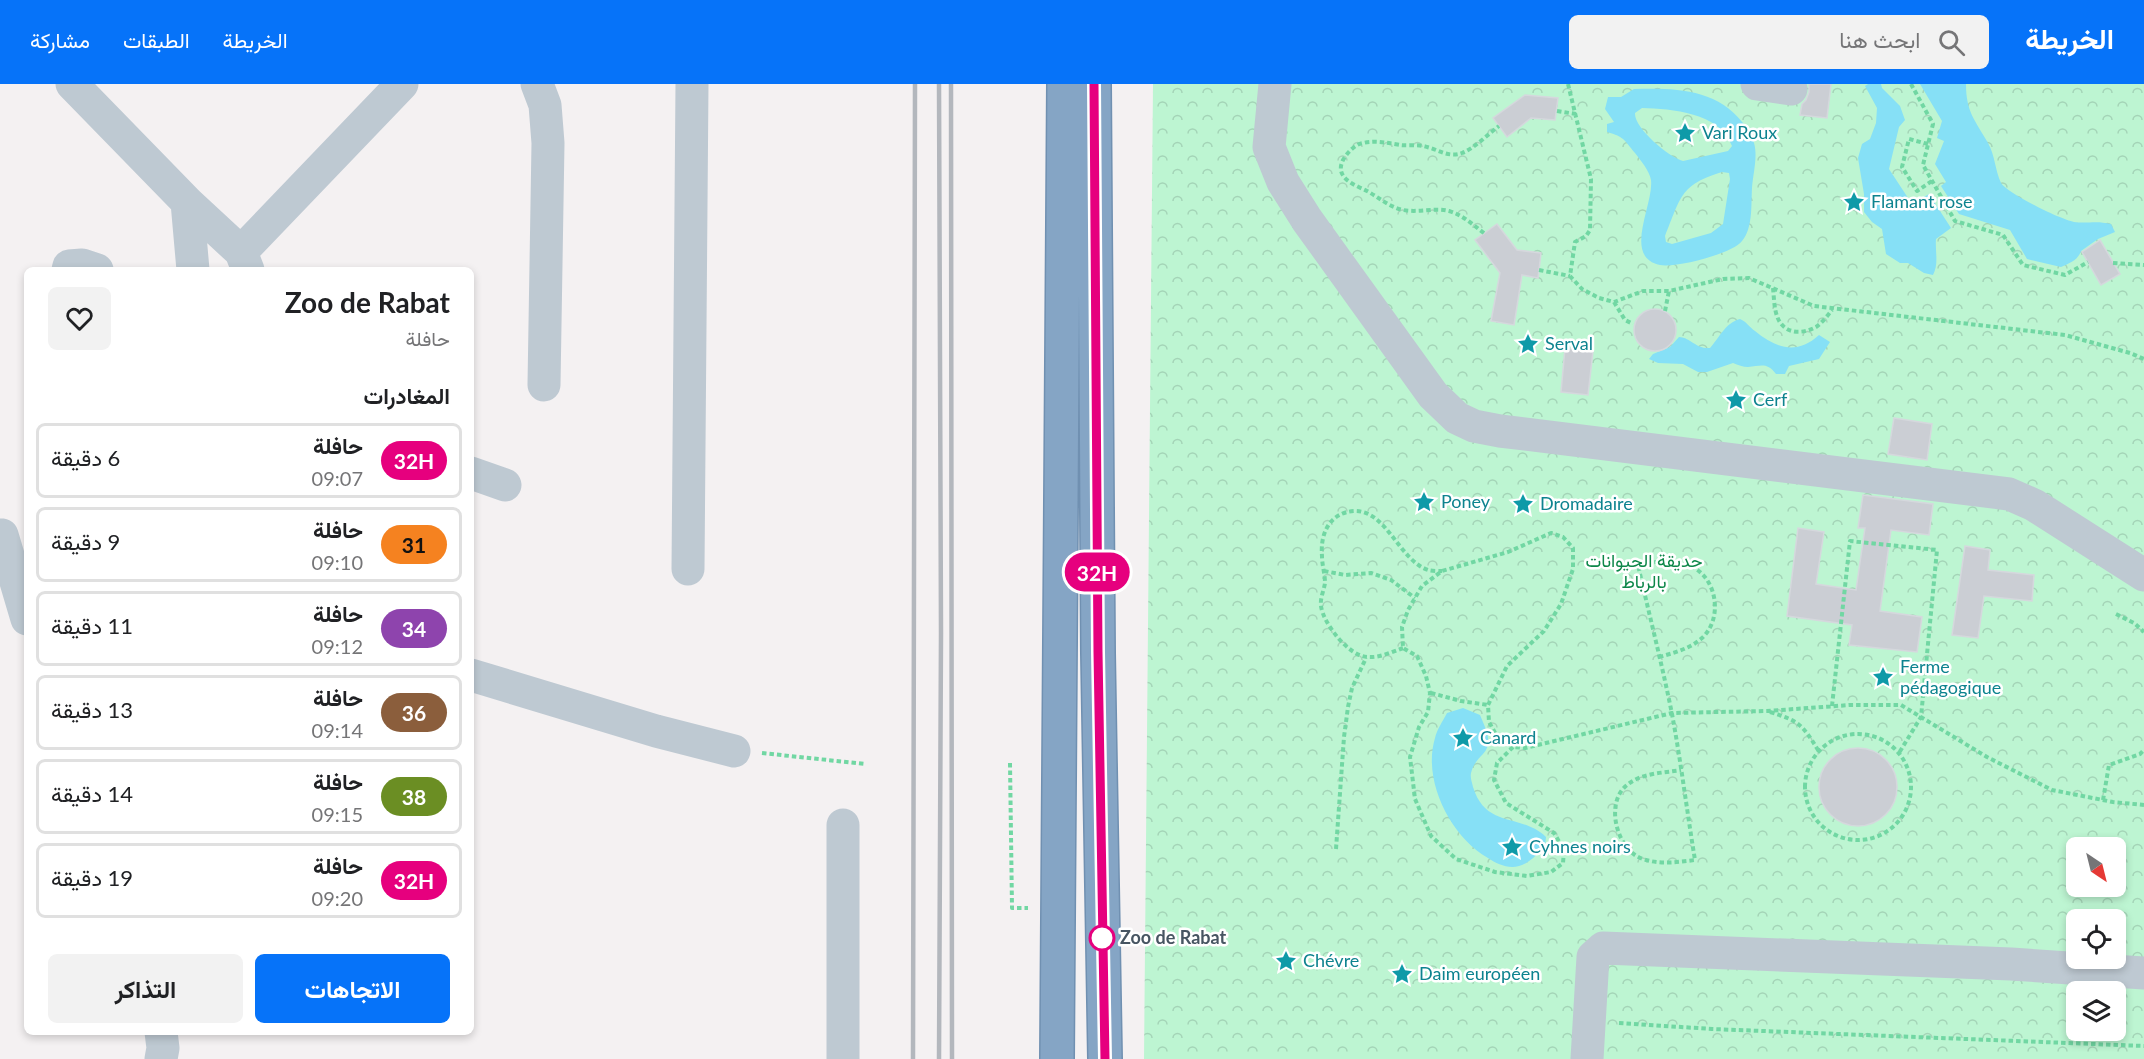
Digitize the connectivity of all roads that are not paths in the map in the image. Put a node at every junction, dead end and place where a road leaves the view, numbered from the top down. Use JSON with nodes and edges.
{"nodes":[{"id":1,"x":72,"y":84,"type":"edge"},
{"id":2,"x":402,"y":84,"type":"edge"},
{"id":3,"x":537,"y":84,"type":"edge"},
{"id":4,"x":692,"y":84,"type":"edge"},
{"id":5,"x":1064,"y":84,"type":"edge"},
{"id":6,"x":1094,"y":84,"type":"edge"},
{"id":7,"x":1275,"y":84,"type":"edge"},
{"id":8,"x":1757,"y":84,"type":"edge"},
{"id":9,"x":1791,"y":88,"type":"dead end"},
{"id":10,"x":188,"y":202,"type":"junction"},
{"id":11,"x":245,"y":261,"type":"edge"},
{"id":12,"x":69,"y":267,"type":"edge"},
{"id":13,"x":86,"y":267,"type":"edge"},
{"id":14,"x":193,"y":267,"type":"edge"},
{"id":15,"x":544,"y":384,"type":"dead end"},
{"id":16,"x":474,"y":474,"type":"edge"},
{"id":17,"x":505,"y":485,"type":"dead end"},
{"id":18,"x":10,"y":537,"type":"edge"},
{"id":19,"x":688,"y":569,"type":"dead end"},
{"id":20,"x":2144,"y":575,"type":"edge"},
{"id":21,"x":24,"y":605,"type":"edge"},
{"id":22,"x":474,"y":676,"type":"edge"},
{"id":23,"x":734,"y":751,"type":"road end"},
{"id":24,"x":843,"y":825,"type":"dead end"},
{"id":25,"x":2144,"y":973,"type":"edge"},
{"id":26,"x":161,"y":1035,"type":"edge"},
{"id":27,"x":161,"y":1059,"type":"edge"},
{"id":28,"x":843,"y":1059,"type":"edge"},
{"id":29,"x":1057,"y":1059,"type":"edge"},
{"id":30,"x":1105,"y":1059,"type":"edge"},
{"id":31,"x":1587,"y":1059,"type":"edge"}],
"edges":[{"from":1,"to":10,"type":"street"},
{"from":2,"to":11,"type":"street"},
{"from":3,"to":15,"type":"street"},
{"from":4,"to":19,"type":"street"},
{"from":5,"to":29,"type":"highway"},
{"from":6,"to":30,"type":"highway"},
{"from":7,"to":20,"type":"street"},
{"from":8,"to":9,"type":"street"},
{"from":10,"to":11,"type":"street"},
{"from":10,"to":14,"type":"street"},
{"from":12,"to":13,"type":"street"},
{"from":16,"to":17,"type":"street"},
{"from":18,"to":21,"type":"street"},
{"from":22,"to":23,"type":"street"},
{"from":24,"to":28,"type":"street"},
{"from":25,"to":31,"type":"street"},
{"from":26,"to":27,"type":"street"}]}
